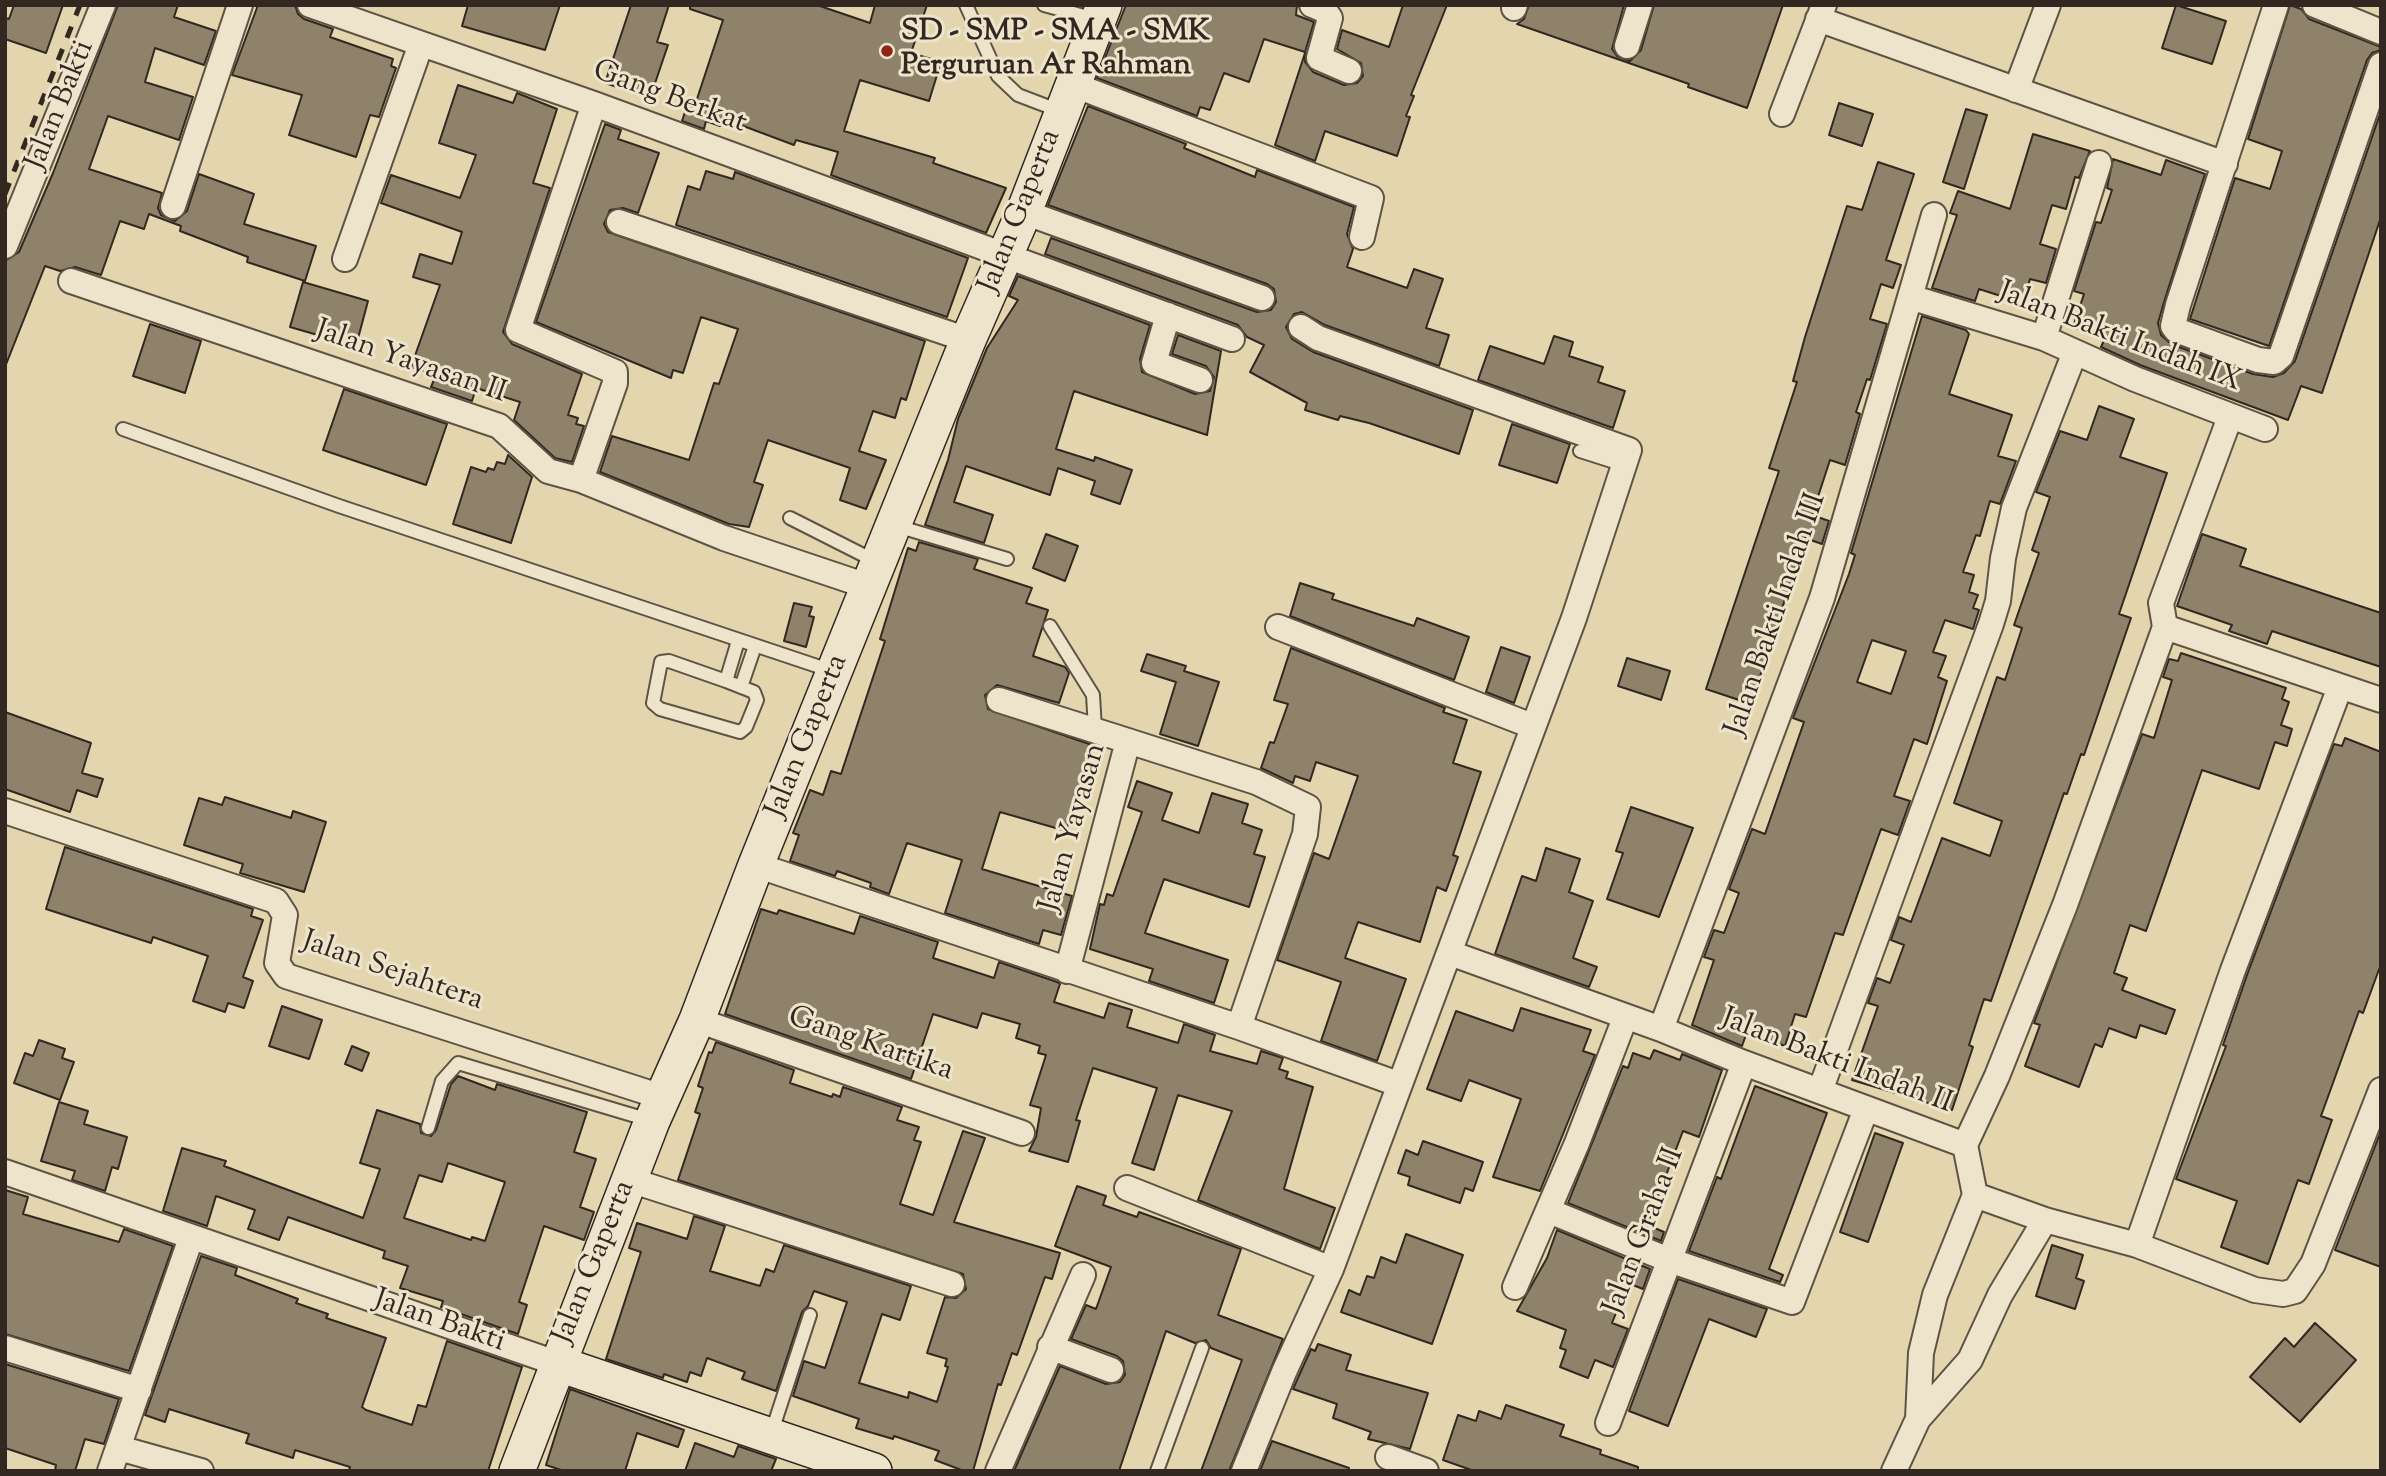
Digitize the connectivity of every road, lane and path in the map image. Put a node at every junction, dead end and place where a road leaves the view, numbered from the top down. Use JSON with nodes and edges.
{"nodes":[{"id":1,"x":103,"y":5,"type":"edge"},
{"id":2,"x":240,"y":5,"type":"edge"},
{"id":3,"x":310,"y":5,"type":"edge"},
{"id":4,"x":966,"y":5,"type":"edge"},
{"id":5,"x":1044,"y":5,"type":"edge"},
{"id":6,"x":1312,"y":5,"type":"edge"},
{"id":7,"x":1640,"y":5,"type":"edge"},
{"id":8,"x":2048,"y":5,"type":"edge"},
{"id":9,"x":2276,"y":5,"type":"edge"},
{"id":10,"x":2315,"y":5,"type":"edge"},
{"id":11,"x":1821,"y":12,"type":"edge"},
{"id":12,"x":1101,"y":13,"type":"edge"},
{"id":13,"x":2381,"y":32,"type":"edge"},
{"id":14,"x":421,"y":44,"type":"junction"},
{"id":15,"x":1627,"y":46,"type":"dead end"},
{"id":16,"x":2381,"y":65,"type":"edge"},
{"id":17,"x":1349,"y":71,"type":"dead end"},
{"id":18,"x":2016,"y":90,"type":"junction"},
{"id":19,"x":1069,"y":99,"type":"junction"},
{"id":20,"x":594,"y":104,"type":"junction"},
{"id":21,"x":1782,"y":114,"type":"dead end"},
{"id":22,"x":2099,"y":163,"type":"dead end"},
{"id":23,"x":2225,"y":164,"type":"junction"},
{"id":24,"x":173,"y":206,"type":"dead end"},
{"id":25,"x":1024,"y":212,"type":"junction"},
{"id":26,"x":1934,"y":215,"type":"dead end"},
{"id":27,"x":619,"y":222,"type":"dead end"},
{"id":28,"x":1362,"y":237,"type":"dead end"},
{"id":29,"x":5,"y":246,"type":"edge"},
{"id":30,"x":1006,"y":256,"type":"junction"},
{"id":31,"x":345,"y":259,"type":"dead end"},
{"id":32,"x":71,"y":281,"type":"dead end"},
{"id":33,"x":1910,"y":297,"type":"junction"},
{"id":34,"x":1262,"y":298,"type":"dead end"},
{"id":35,"x":1168,"y":315,"type":"junction"},
{"id":36,"x":1301,"y":327,"type":"dead end"},
{"id":37,"x":2044,"y":338,"type":"junction"},
{"id":38,"x":1232,"y":339,"type":"dead end"},
{"id":39,"x":968,"y":340,"type":"junction"},
{"id":40,"x":2075,"y":352,"type":"junction"},
{"id":41,"x":1200,"y":380,"type":"dead end"},
{"id":42,"x":2230,"y":417,"type":"junction"},
{"id":43,"x":122,"y":429,"type":"dead end"},
{"id":44,"x":2265,"y":429,"type":"dead end"},
{"id":45,"x":1580,"y":451,"type":"dead end"},
{"id":46,"x":1624,"y":466,"type":"junction"},
{"id":47,"x":581,"y":480,"type":"junction"},
{"id":48,"x":790,"y":518,"type":"dead end"},
{"id":49,"x":895,"y":525,"type":"junction"},
{"id":50,"x":1007,"y":559,"type":"dead end"},
{"id":51,"x":875,"y":575,"type":"junction"},
{"id":52,"x":1050,"y":626,"type":"dead end"},
{"id":53,"x":1278,"y":627,"type":"dead end"},
{"id":54,"x":2165,"y":627,"type":"junction"},
{"id":55,"x":738,"y":641,"type":"junction"},
{"id":56,"x":755,"y":646,"type":"junction"},
{"id":57,"x":835,"y":672,"type":"junction"},
{"id":58,"x":726,"y":681,"type":"junction"},
{"id":59,"x":741,"y":687,"type":"junction"},
{"id":60,"x":2340,"y":687,"type":"junction"},
{"id":61,"x":999,"y":700,"type":"dead end"},
{"id":62,"x":2381,"y":700,"type":"edge"},
{"id":63,"x":1532,"y":726,"type":"junction"},
{"id":64,"x":1095,"y":729,"type":"junction"},
{"id":65,"x":1128,"y":740,"type":"junction"},
{"id":66,"x":5,"y":811,"type":"edge"},
{"id":67,"x":756,"y":865,"type":"junction"},
{"id":68,"x":1450,"y":953,"type":"junction"},
{"id":69,"x":1067,"y":971,"type":"junction"},
{"id":70,"x":1625,"y":1018,"type":"junction"},
{"id":71,"x":697,"y":1020,"type":"junction"},
{"id":72,"x":1239,"y":1027,"type":"junction"},
{"id":73,"x":1661,"y":1029,"type":"junction"},
{"id":74,"x":1744,"y":1063,"type":"junction"},
{"id":75,"x":1398,"y":1084,"type":"junction"},
{"id":76,"x":2381,"y":1090,"type":"edge"},
{"id":77,"x":1820,"y":1091,"type":"junction"},
{"id":78,"x":657,"y":1109,"type":"junction"},
{"id":79,"x":1866,"y":1109,"type":"junction"},
{"id":80,"x":428,"y":1128,"type":"dead end"},
{"id":81,"x":1022,"y":1133,"type":"dead end"},
{"id":82,"x":1965,"y":1146,"type":"junction"},
{"id":83,"x":5,"y":1172,"type":"edge"},
{"id":84,"x":630,"y":1180,"type":"junction"},
{"id":85,"x":1127,"y":1188,"type":"dead end"},
{"id":86,"x":1975,"y":1195,"type":"junction"},
{"id":87,"x":1549,"y":1211,"type":"junction"},
{"id":88,"x":2045,"y":1220,"type":"junction"},
{"id":89,"x":191,"y":1238,"type":"junction"},
{"id":90,"x":2137,"y":1245,"type":"junction"},
{"id":91,"x":1669,"y":1260,"type":"junction"},
{"id":92,"x":1331,"y":1269,"type":"junction"},
{"id":93,"x":1083,"y":1275,"type":"dead end"},
{"id":94,"x":952,"y":1284,"type":"dead end"},
{"id":95,"x":1515,"y":1287,"type":"dead end"},
{"id":96,"x":810,"y":1315,"type":"dead end"},
{"id":97,"x":1050,"y":1347,"type":"junction"},
{"id":98,"x":5,"y":1348,"type":"edge"},
{"id":99,"x":1202,"y":1348,"type":"dead end"},
{"id":100,"x":556,"y":1363,"type":"junction"},
{"id":101,"x":1111,"y":1370,"type":"dead end"},
{"id":102,"x":139,"y":1390,"type":"junction"},
{"id":103,"x":1918,"y":1419,"type":"junction"},
{"id":104,"x":1608,"y":1423,"type":"dead end"},
{"id":105,"x":770,"y":1435,"type":"junction"},
{"id":106,"x":119,"y":1448,"type":"junction"},
{"id":107,"x":1388,"y":1457,"type":"dead end"},
{"id":108,"x":110,"y":1471,"type":"edge"},
{"id":109,"x":201,"y":1471,"type":"edge"},
{"id":110,"x":517,"y":1471,"type":"edge"},
{"id":111,"x":874,"y":1471,"type":"edge"},
{"id":112,"x":998,"y":1471,"type":"edge"},
{"id":113,"x":1157,"y":1471,"type":"edge"},
{"id":114,"x":1244,"y":1471,"type":"edge"},
{"id":115,"x":1426,"y":1471,"type":"edge"},
{"id":116,"x":1894,"y":1471,"type":"edge"}],
"edges":[{"from":1,"to":29,"type":"street","name":"Jalan Bakti"},
{"from":2,"to":24,"type":"street"},
{"from":3,"to":14,"type":"street","name":"Gang Berkat"},
{"from":4,"to":19,"type":"lane"},
{"from":5,"to":12,"type":"lane"},
{"from":6,"to":17,"type":"street"},
{"from":7,"to":15,"type":"street"},
{"from":8,"to":18,"type":"street"},
{"from":9,"to":23,"type":"street"},
{"from":10,"to":13,"type":"street"},
{"from":11,"to":18,"type":"street"},
{"from":11,"to":21,"type":"street"},
{"from":12,"to":19,"type":"street","name":"Jalan Gaperta"},
{"from":14,"to":20,"type":"street","name":"Gang Berkat"},
{"from":14,"to":31,"type":"street"},
{"from":16,"to":23,"type":"street"},
{"from":18,"to":23,"type":"street"},
{"from":19,"to":25,"type":"street","name":"Jalan Gaperta"},
{"from":19,"to":28,"type":"street"},
{"from":20,"to":30,"type":"street","name":"Gang Berkat"},
{"from":20,"to":47,"type":"street"},
{"from":22,"to":37,"type":"street"},
{"from":25,"to":30,"type":"street","name":"Jalan Gaperta"},
{"from":25,"to":34,"type":"street"},
{"from":26,"to":33,"type":"street","name":"Jalan Bakti Indah III"},
{"from":27,"to":39,"type":"street"},
{"from":30,"to":35,"type":"street","name":"Gang Berkat"},
{"from":30,"to":39,"type":"street","name":"Jalan Gaperta"},
{"from":32,"to":47,"type":"street","name":"Jalan Yayasan II"},
{"from":33,"to":37,"type":"street","name":"Jalan Bakti Indah IX"},
{"from":33,"to":73,"type":"street","name":"Jalan Bakti Indah III"},
{"from":35,"to":38,"type":"street","name":"Gang Berkat"},
{"from":35,"to":41,"type":"street"},
{"from":36,"to":46,"type":"street"},
{"from":37,"to":40,"type":"street","name":"Jalan Bakti Indah IX"},
{"from":39,"to":49,"type":"street","name":"Jalan Gaperta"},
{"from":40,"to":42,"type":"street","name":"Jalan Bakti Indah IX"},
{"from":40,"to":77,"type":"street"},
{"from":42,"to":44,"type":"street","name":"Jalan Bakti Indah IX"},
{"from":42,"to":54,"type":"street"},
{"from":43,"to":55,"type":"lane"},
{"from":45,"to":46,"type":"lane"},
{"from":46,"to":63,"type":"street"},
{"from":47,"to":51,"type":"street","name":"Jalan Yayasan II"},
{"from":48,"to":51,"type":"lane"},
{"from":49,"to":50,"type":"lane"},
{"from":49,"to":51,"type":"street","name":"Jalan Gaperta"},
{"from":51,"to":57,"type":"street","name":"Jalan Gaperta"},
{"from":52,"to":64,"type":"lane"},
{"from":53,"to":63,"type":"street"},
{"from":54,"to":60,"type":"street"},
{"from":54,"to":82,"type":"street"},
{"from":55,"to":56,"type":"lane"},
{"from":55,"to":58,"type":"lane"},
{"from":56,"to":57,"type":"lane"},
{"from":56,"to":59,"type":"lane"},
{"from":57,"to":67,"type":"street","name":"Jalan Gaperta"},
{"from":58,"to":59,"type":"lane"},
{"from":58,"to":59,"type":"lane"},
{"from":60,"to":62,"type":"street"},
{"from":60,"to":90,"type":"street"},
{"from":61,"to":64,"type":"street"},
{"from":63,"to":68,"type":"street"},
{"from":64,"to":65,"type":"street"},
{"from":65,"to":69,"type":"street","name":"Jalan Yayasan"},
{"from":65,"to":72,"type":"street","name":"Jalan Yayasan"},
{"from":66,"to":78,"type":"street","name":"Jalan Sejahtera"},
{"from":67,"to":69,"type":"street"},
{"from":67,"to":71,"type":"street","name":"Jalan Gaperta"},
{"from":68,"to":70,"type":"street","name":"Jalan Bakti Indah II"},
{"from":68,"to":75,"type":"street"},
{"from":69,"to":72,"type":"street"},
{"from":70,"to":73,"type":"street","name":"Jalan Bakti Indah II"},
{"from":70,"to":87,"type":"street"},
{"from":71,"to":78,"type":"street","name":"Jalan Gaperta"},
{"from":71,"to":81,"type":"street","name":"Gang Kartika"},
{"from":72,"to":75,"type":"street"},
{"from":73,"to":74,"type":"street","name":"Jalan Bakti Indah II"},
{"from":74,"to":77,"type":"street","name":"Jalan Bakti Indah II"},
{"from":74,"to":91,"type":"street","name":"Jalan Graha II"},
{"from":75,"to":92,"type":"street"},
{"from":76,"to":90,"type":"street"},
{"from":77,"to":79,"type":"street","name":"Jalan Bakti Indah II"},
{"from":78,"to":80,"type":"lane"},
{"from":78,"to":84,"type":"street","name":"Jalan Gaperta"},
{"from":79,"to":82,"type":"street","name":"Jalan Bakti Indah II"},
{"from":79,"to":91,"type":"street"},
{"from":82,"to":86,"type":"street","name":"Jalan Bakti Indah II"},
{"from":83,"to":89,"type":"street","name":"Jalan Bakti"},
{"from":84,"to":94,"type":"street"},
{"from":84,"to":100,"type":"street","name":"Jalan Gaperta"},
{"from":85,"to":92,"type":"street"},
{"from":86,"to":88,"type":"street"},
{"from":86,"to":103,"type":"street"},
{"from":87,"to":91,"type":"street"},
{"from":87,"to":95,"type":"street"},
{"from":88,"to":90,"type":"street"},
{"from":88,"to":103,"type":"street"},
{"from":89,"to":100,"type":"street","name":"Jalan Bakti"},
{"from":89,"to":102,"type":"street"},
{"from":91,"to":104,"type":"street","name":"Jalan Graha II"},
{"from":92,"to":114,"type":"street"},
{"from":93,"to":97,"type":"street"},
{"from":96,"to":105,"type":"lane"},
{"from":97,"to":101,"type":"street"},
{"from":97,"to":112,"type":"street"},
{"from":98,"to":102,"type":"street"},
{"from":99,"to":113,"type":"lane"},
{"from":100,"to":105,"type":"street","name":"Jalan Bakti"},
{"from":100,"to":110,"type":"street","name":"Jalan Gaperta"},
{"from":102,"to":106,"type":"street"},
{"from":103,"to":116,"type":"street"},
{"from":105,"to":111,"type":"street","name":"Jalan Bakti"},
{"from":106,"to":108,"type":"street"},
{"from":106,"to":109,"type":"street"},
{"from":107,"to":115,"type":"street"}]}
